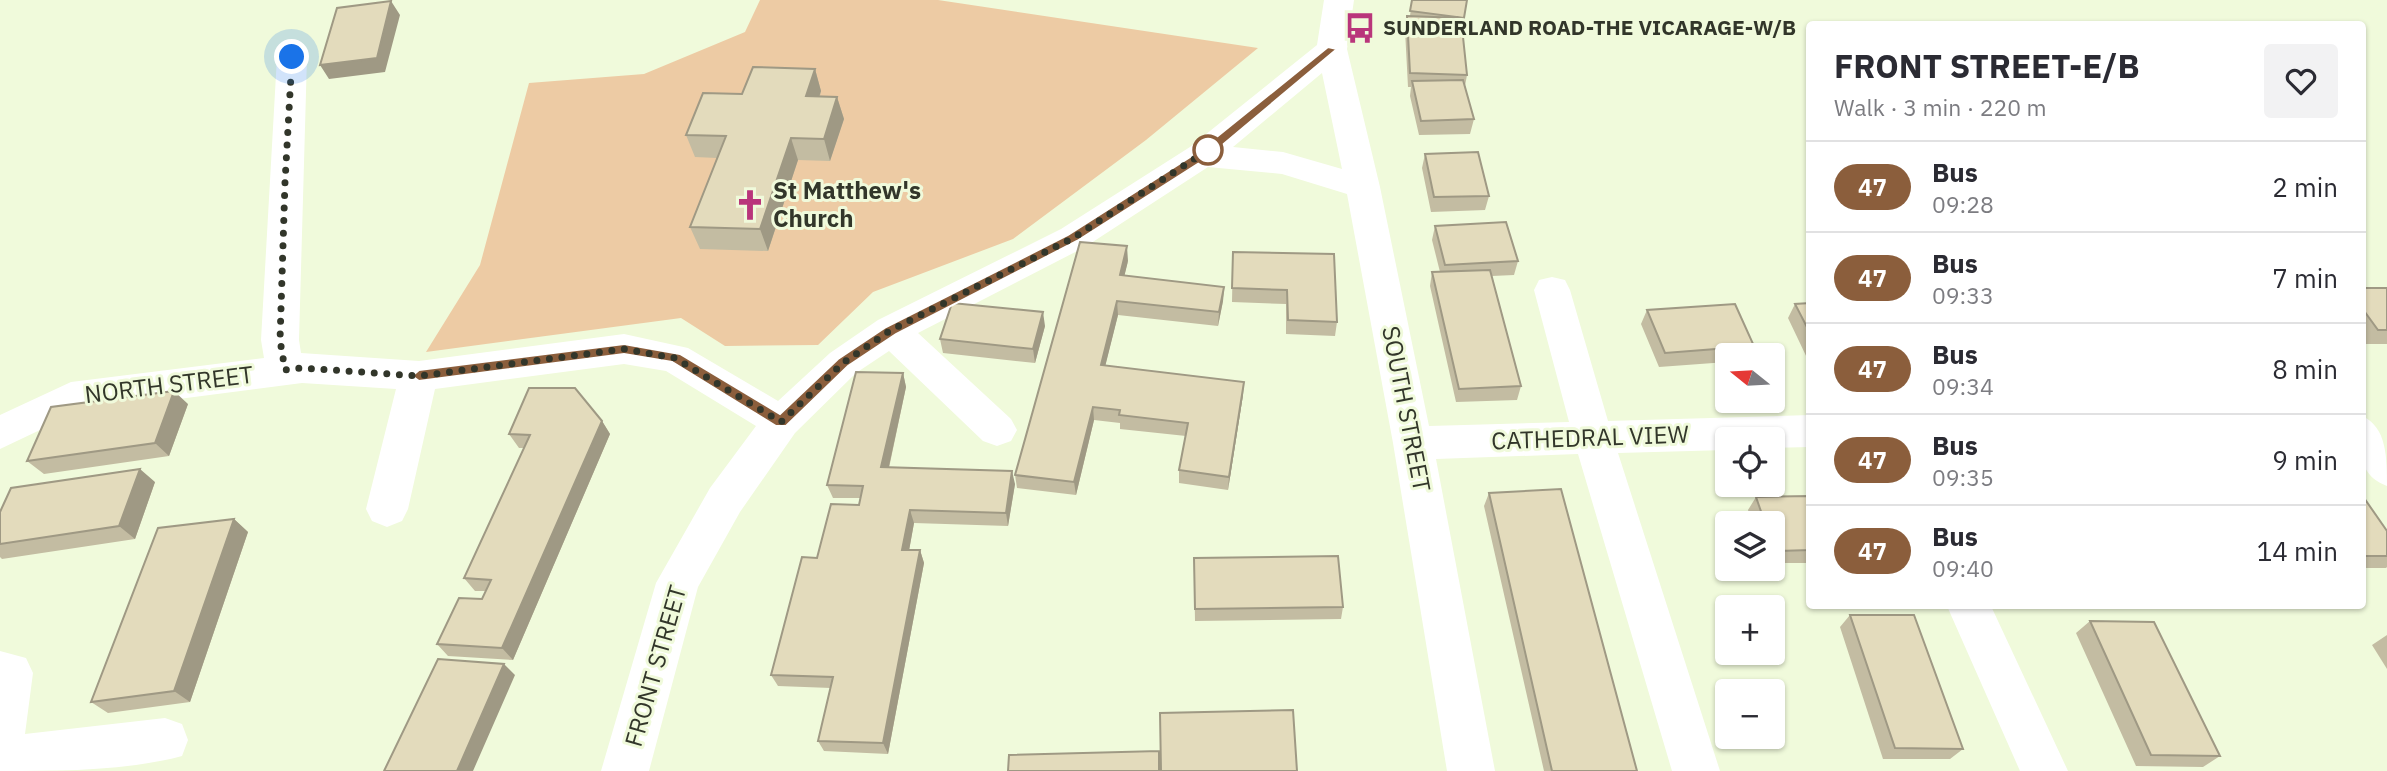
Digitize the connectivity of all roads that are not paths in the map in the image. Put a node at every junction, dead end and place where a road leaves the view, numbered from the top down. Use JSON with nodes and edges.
{"nodes":[{"id":1,"x":1339,"y":0,"type":"edge"},
{"id":2,"x":1332,"y":49,"type":"junction"},
{"id":3,"x":292,"y":57,"type":"dead end"},
{"id":4,"x":1202,"y":155,"type":"junction"},
{"id":5,"x":1363,"y":187,"type":"junction"},
{"id":6,"x":1552,"y":290,"type":"dead end"},
{"id":7,"x":891,"y":330,"type":"junction"},
{"id":8,"x":285,"y":370,"type":"junction"},
{"id":9,"x":419,"y":376,"type":"junction"},
{"id":10,"x":2366,"y":417,"type":"edge"},
{"id":11,"x":2387,"y":417,"type":"edge"},
{"id":12,"x":781,"y":422,"type":"junction"},
{"id":13,"x":997,"y":430,"type":"dead end"},
{"id":14,"x":1806,"y":431,"type":"edge"},
{"id":15,"x":0,"y":433,"type":"edge"},
{"id":16,"x":1593,"y":438,"type":"junction"},
{"id":17,"x":2366,"y":438,"type":"edge"},
{"id":18,"x":1413,"y":443,"type":"junction"},
{"id":19,"x":2387,"y":469,"type":"edge"},
{"id":20,"x":387,"y":509,"type":"dead end"},
{"id":21,"x":1970,"y":609,"type":"edge"},
{"id":22,"x":0,"y":672,"type":"edge"},
{"id":23,"x":165,"y":740,"type":"dead end"},
{"id":24,"x":0,"y":746,"type":"edge"},
{"id":25,"x":0,"y":760,"type":"edge"},
{"id":26,"x":625,"y":771,"type":"edge"},
{"id":27,"x":1471,"y":771,"type":"edge"},
{"id":28,"x":1696,"y":771,"type":"edge"},
{"id":29,"x":2043,"y":771,"type":"edge"}],
"edges":[{"from":1,"to":2,"type":"street"},
{"from":2,"to":4,"type":"street","name":"FRONT STREET"},
{"from":2,"to":5,"type":"street","name":"SOUTH STREET"},
{"from":3,"to":8,"type":"street"},
{"from":4,"to":5,"type":"street"},
{"from":4,"to":7,"type":"street","name":"FRONT STREET"},
{"from":5,"to":18,"type":"street","name":"SOUTH STREET"},
{"from":6,"to":16,"type":"street"},
{"from":7,"to":12,"type":"street","name":"FRONT STREET"},
{"from":7,"to":13,"type":"street"},
{"from":8,"to":9,"type":"street","name":"NORTH STREET"},
{"from":8,"to":15,"type":"street","name":"NORTH STREET"},
{"from":9,"to":12,"type":"street","name":"NORTH STREET"},
{"from":9,"to":20,"type":"street"},
{"from":10,"to":11,"type":"street"},
{"from":12,"to":26,"type":"street","name":"FRONT STREET"},
{"from":14,"to":16,"type":"street","name":"CATHEDRAL VIEW"},
{"from":16,"to":18,"type":"street","name":"CATHEDRAL VIEW"},
{"from":16,"to":28,"type":"street"},
{"from":17,"to":19,"type":"street"},
{"from":18,"to":27,"type":"street","name":"SOUTH STREET"},
{"from":21,"to":29,"type":"street"},
{"from":22,"to":24,"type":"street"},
{"from":23,"to":25,"type":"street"}]}
